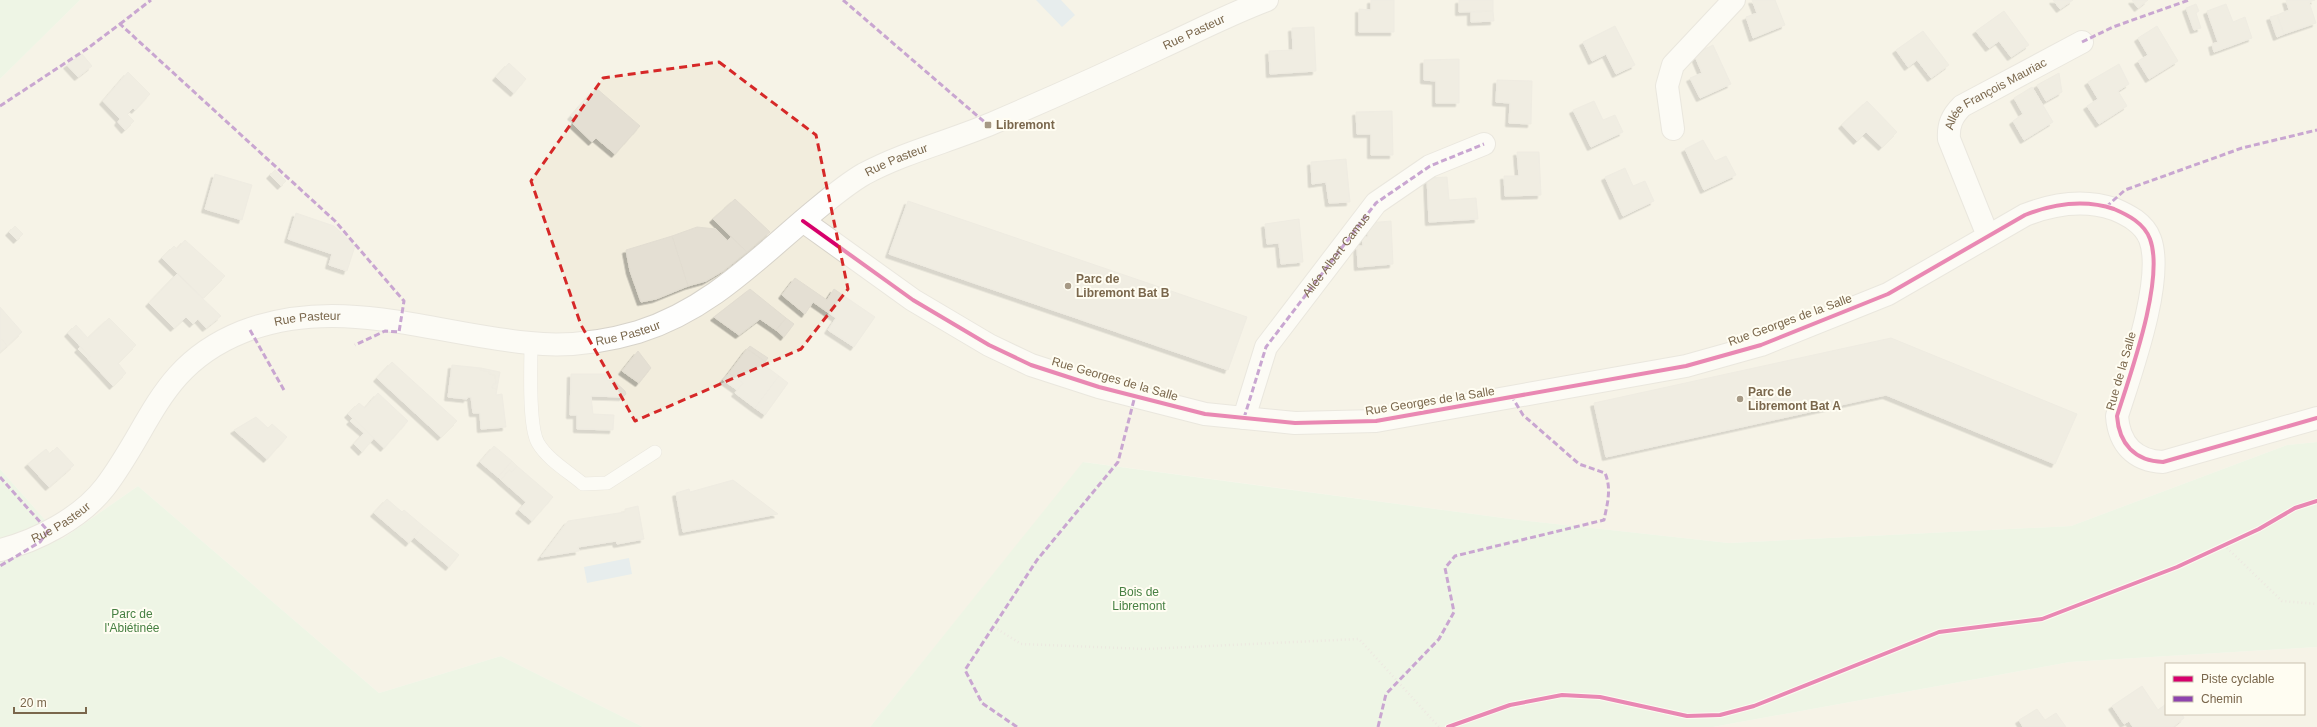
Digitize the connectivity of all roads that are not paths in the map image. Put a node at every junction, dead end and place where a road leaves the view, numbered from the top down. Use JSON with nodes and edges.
{"nodes":[{"id":1,"x":1734,"y":0,"type":"edge"},
{"id":2,"x":1260,"y":1,"type":"edge"},
{"id":3,"x":2082,"y":42,"type":"dead end"},
{"id":4,"x":1672,"y":128,"type":"dead end"},
{"id":5,"x":1484,"y":144,"type":"dead end"},
{"id":6,"x":2025,"y":215,"type":"joint"},
{"id":7,"x":803,"y":221,"type":"junction"},
{"id":8,"x":1988,"y":236,"type":"junction"},
{"id":9,"x":531,"y":343,"type":"junction"},
{"id":10,"x":1244,"y":418,"type":"junction"},
{"id":11,"x":2317,"y":418,"type":"edge"},
{"id":12,"x":655,"y":452,"type":"dead end"},
{"id":13,"x":0,"y":550,"type":"edge"}],
"edges":[{"from":1,"to":4,"type":"street"},
{"from":2,"to":7,"type":"street","name":"Rue Pasteur"},
{"from":3,"to":8,"type":"street","name":"Allée François Mauriac"},
{"from":5,"to":10,"type":"street","name":"Allée Albert Camus"},
{"from":6,"to":8,"type":"street","name":"Rue Georges de la Salle"},
{"from":6,"to":11,"type":"street","name":"Rue de la Salle"},
{"from":7,"to":9,"type":"street","name":"Rue Pasteur"},
{"from":7,"to":10,"type":"street","name":"Rue Georges de la Salle"},
{"from":8,"to":10,"type":"street","name":"Rue Georges de la Salle"},
{"from":9,"to":12,"type":"lane"},
{"from":9,"to":13,"type":"street","name":"Rue Pasteur"}]}
